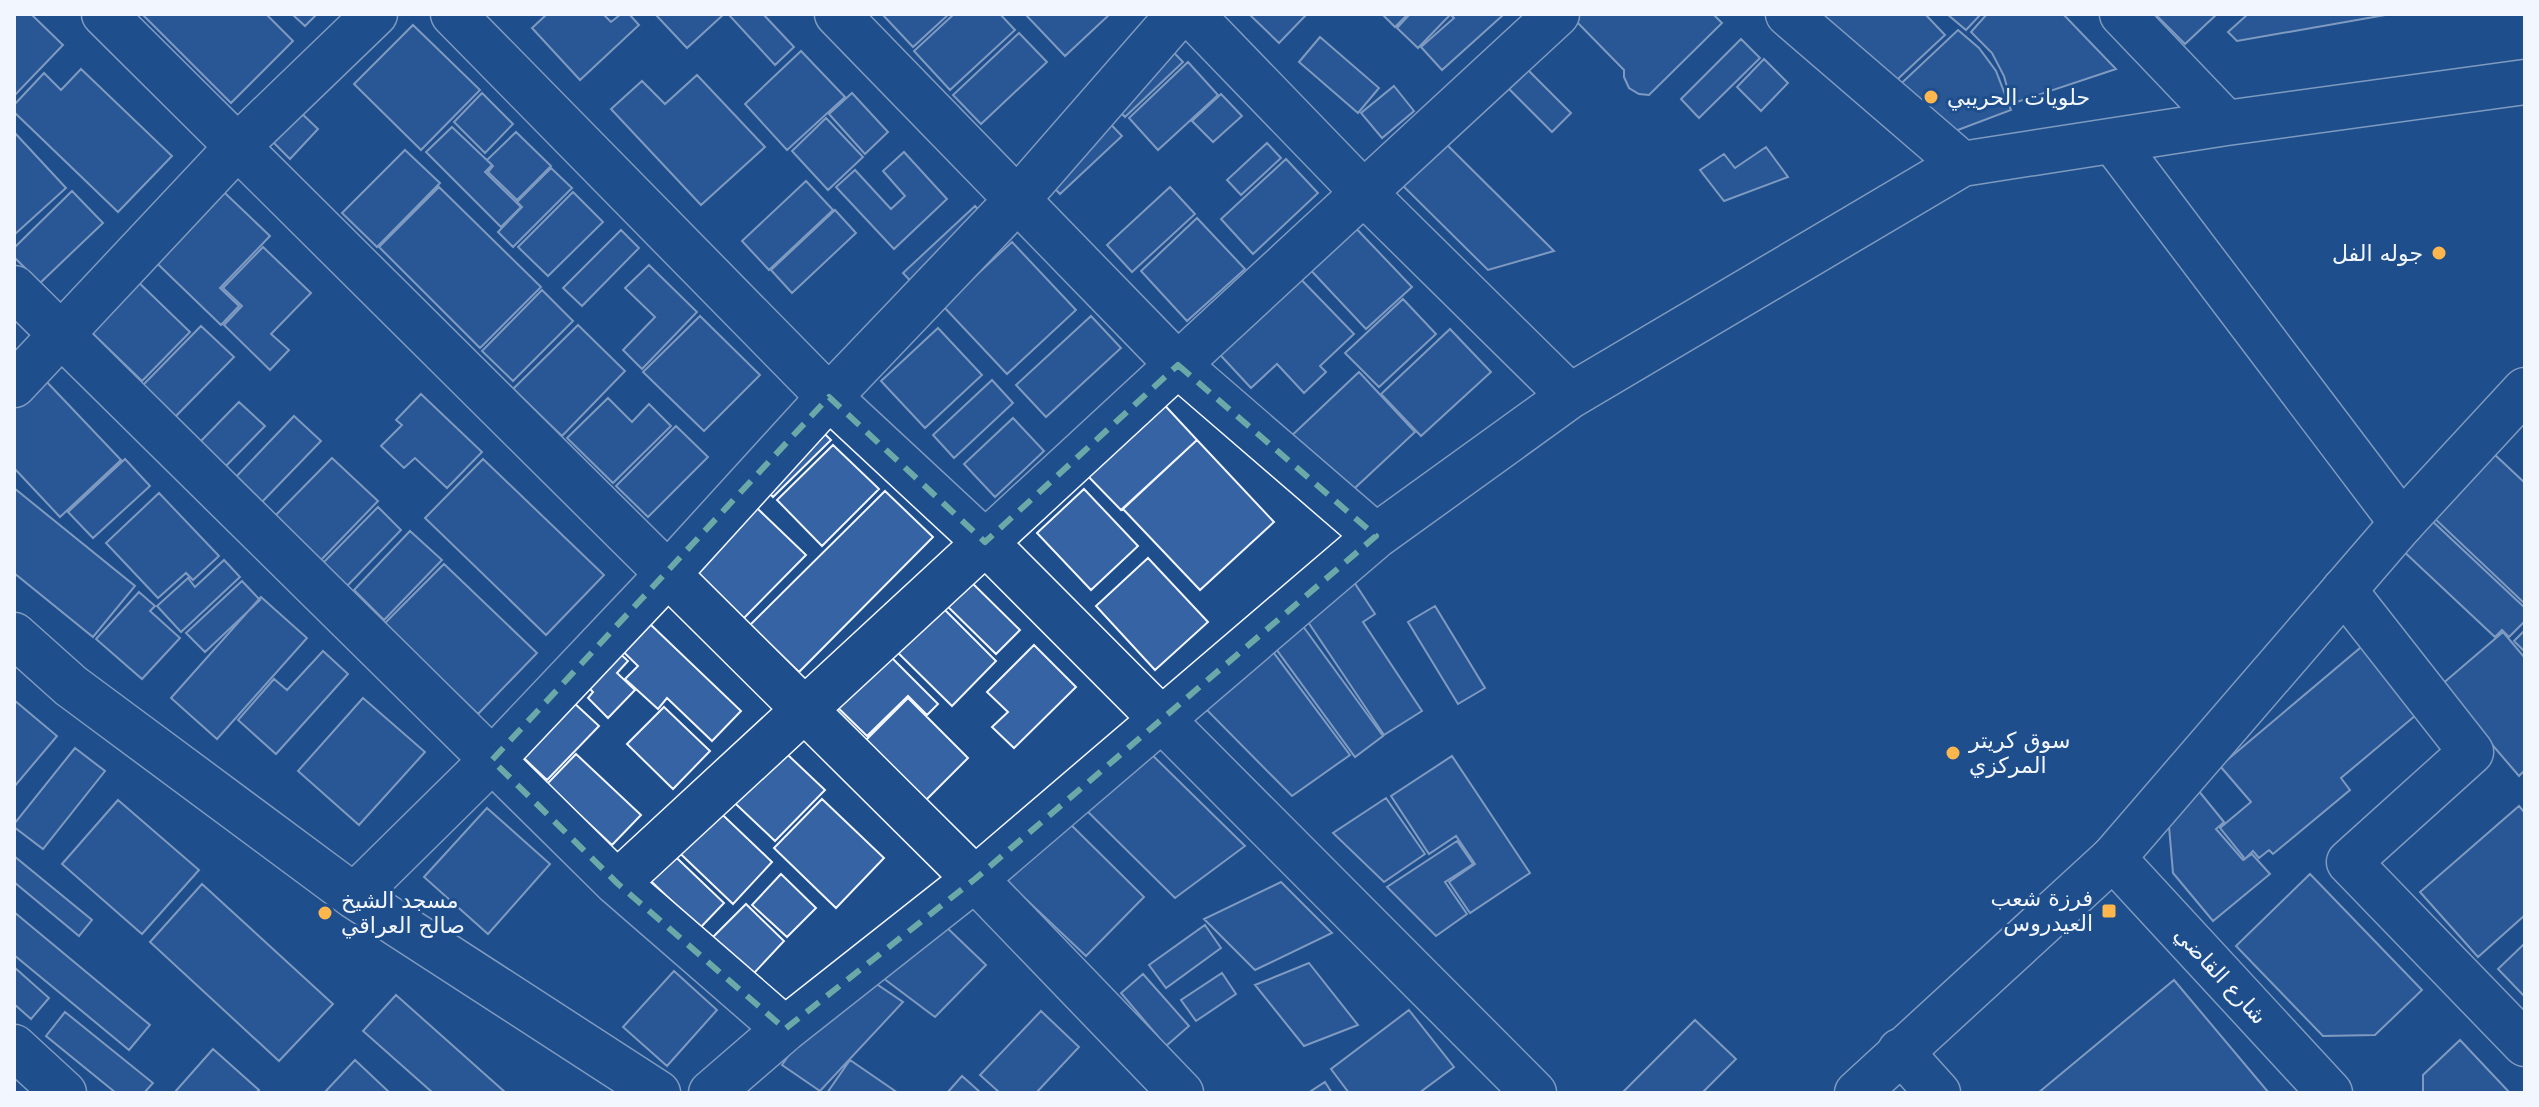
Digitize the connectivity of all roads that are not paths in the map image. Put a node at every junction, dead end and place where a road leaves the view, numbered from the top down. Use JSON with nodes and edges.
{"nodes":[{"id":1,"x":104,"y":14,"type":"edge"},
{"id":2,"x":375,"y":14,"type":"edge"},
{"id":3,"x":453,"y":14,"type":"edge"},
{"id":4,"x":837,"y":14,"type":"edge"},
{"id":5,"x":1179,"y":14,"type":"edge"},
{"id":6,"x":1191,"y":14,"type":"edge"},
{"id":7,"x":1557,"y":14,"type":"edge"},
{"id":8,"x":1788,"y":14,"type":"edge"},
{"id":9,"x":2122,"y":14,"type":"edge"},
{"id":10,"x":2525,"y":82,"type":"edge"},
{"id":11,"x":2226,"y":123,"type":"junction"},
{"id":12,"x":2113,"y":141,"type":"junction"},
{"id":13,"x":239,"y":145,"type":"junction"},
{"id":14,"x":1962,"y":164,"type":"junction"},
{"id":15,"x":1363,"y":192,"type":"junction"},
{"id":16,"x":1016,"y":201,"type":"junction"},
{"id":17,"x":14,"y":288,"type":"edge"},
{"id":18,"x":62,"y":334,"type":"junction"},
{"id":19,"x":1178,"y":365,"type":"junction"},
{"id":20,"x":14,"y":385,"type":"edge"},
{"id":21,"x":1570,"y":396,"type":"junction"},
{"id":22,"x":2523,"y":396,"type":"edge"},
{"id":23,"x":829,"y":397,"type":"junction"},
{"id":24,"x":2402,"y":523,"type":"junction"},
{"id":25,"x":1376,"y":536,"type":"junction"},
{"id":26,"x":985,"y":542,"type":"junction"},
{"id":27,"x":667,"y":575,"type":"junction"},
{"id":28,"x":2344,"y":590,"type":"junction"},
{"id":29,"x":14,"y":635,"type":"edge"},
{"id":30,"x":804,"y":711,"type":"junction"},
{"id":31,"x":1163,"y":719,"type":"junction"},
{"id":32,"x":492,"y":760,"type":"junction"},
{"id":33,"x":2113,"y":858,"type":"junction"},
{"id":34,"x":975,"y":879,"type":"junction"},
{"id":35,"x":617,"y":883,"type":"junction"},
{"id":36,"x":354,"y":896,"type":"junction"},
{"id":37,"x":785,"y":1029,"type":"junction"},
{"id":38,"x":2525,"y":1044,"type":"edge"},
{"id":39,"x":14,"y":1047,"type":"edge"},
{"id":40,"x":1900,"y":1051,"type":"junction"},
{"id":41,"x":629,"y":1086,"type":"edge"},
{"id":42,"x":64,"y":1093,"type":"edge"},
{"id":43,"x":711,"y":1093,"type":"edge"},
{"id":44,"x":1181,"y":1093,"type":"edge"},
{"id":45,"x":1534,"y":1093,"type":"edge"},
{"id":46,"x":1857,"y":1093,"type":"edge"},
{"id":47,"x":1938,"y":1093,"type":"edge"},
{"id":48,"x":2330,"y":1093,"type":"edge"}],
"edges":[{"from":1,"to":13,"type":"street"},
{"from":2,"to":13,"type":"street"},
{"from":3,"to":23,"type":"street"},
{"from":4,"to":16,"type":"street"},
{"from":5,"to":16,"type":"street"},
{"from":6,"to":15,"type":"street"},
{"from":7,"to":15,"type":"street"},
{"from":8,"to":14,"type":"street"},
{"from":9,"to":11,"type":"street"},
{"from":10,"to":11,"type":"street"},
{"from":11,"to":12,"type":"street"},
{"from":12,"to":14,"type":"street"},
{"from":12,"to":24,"type":"street"},
{"from":13,"to":18,"type":"street"},
{"from":13,"to":27,"type":"street"},
{"from":14,"to":21,"type":"street"},
{"from":15,"to":19,"type":"street"},
{"from":15,"to":21,"type":"street"},
{"from":16,"to":19,"type":"street"},
{"from":16,"to":23,"type":"street"},
{"from":17,"to":18,"type":"street"},
{"from":18,"to":20,"type":"street"},
{"from":18,"to":32,"type":"street"},
{"from":19,"to":25,"type":"street"},
{"from":19,"to":26,"type":"street"},
{"from":21,"to":25,"type":"street"},
{"from":22,"to":24,"type":"street"},
{"from":23,"to":26,"type":"street"},
{"from":23,"to":27,"type":"street"},
{"from":24,"to":28,"type":"street"},
{"from":25,"to":31,"type":"street"},
{"from":26,"to":30,"type":"street"},
{"from":26,"to":31,"type":"street"},
{"from":27,"to":30,"type":"street"},
{"from":27,"to":32,"type":"street"},
{"from":28,"to":33,"type":"street"},
{"from":28,"to":38,"type":"street"},
{"from":29,"to":36,"type":"street"},
{"from":30,"to":34,"type":"street"},
{"from":30,"to":35,"type":"street"},
{"from":31,"to":34,"type":"street"},
{"from":31,"to":45,"type":"street"},
{"from":32,"to":35,"type":"street"},
{"from":32,"to":36,"type":"street"},
{"from":33,"to":40,"type":"street"},
{"from":33,"to":48,"type":"street","name":"شارع القاضي"},
{"from":34,"to":37,"type":"street"},
{"from":34,"to":44,"type":"street"},
{"from":35,"to":37,"type":"street"},
{"from":36,"to":41,"type":"street"},
{"from":37,"to":43,"type":"street"},
{"from":39,"to":42,"type":"street"},
{"from":40,"to":46,"type":"street"},
{"from":40,"to":47,"type":"street"}]}
